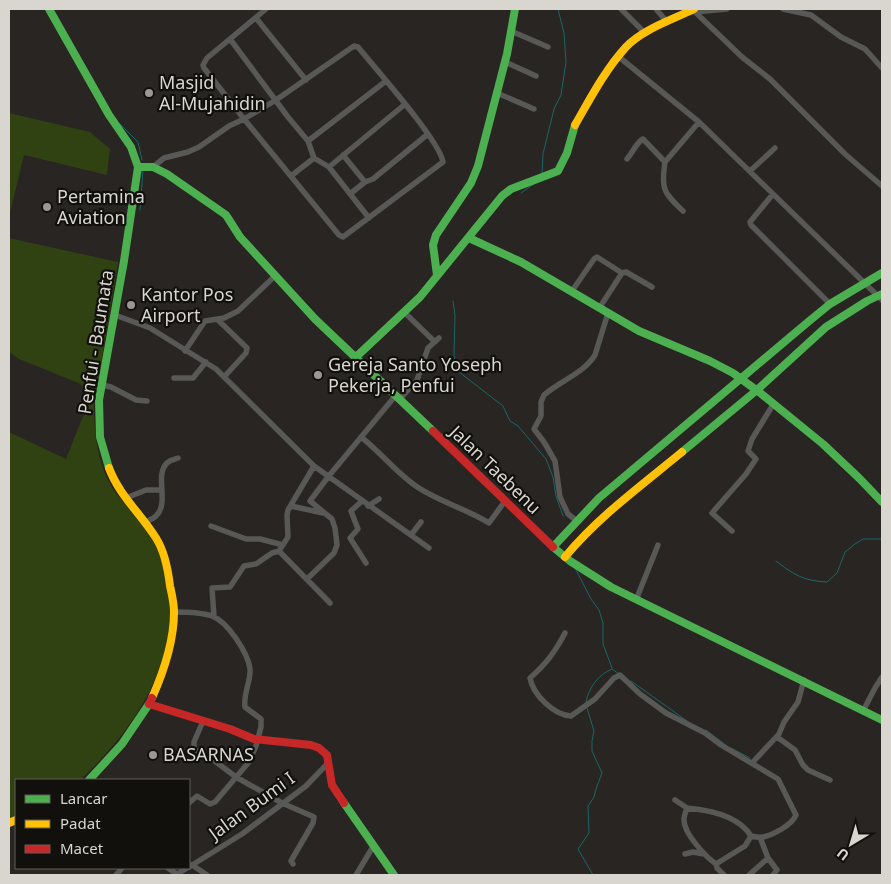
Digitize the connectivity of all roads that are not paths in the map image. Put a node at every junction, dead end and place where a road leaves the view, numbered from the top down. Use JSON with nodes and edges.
{"nodes":[{"id":1,"x":49,"y":9,"type":"edge"},
{"id":2,"x":266,"y":9,"type":"edge"},
{"id":3,"x":514,"y":9,"type":"edge"},
{"id":4,"x":621,"y":9,"type":"edge"},
{"id":5,"x":656,"y":9,"type":"edge"},
{"id":6,"x":727,"y":9,"type":"edge"},
{"id":7,"x":783,"y":9,"type":"edge"},
{"id":8,"x":694,"y":10,"type":"edge"},
{"id":9,"x":256,"y":18,"type":"junction"},
{"id":10,"x":667,"y":22,"type":"junction"},
{"id":11,"x":511,"y":31,"type":"junction"},
{"id":12,"x":645,"y":33,"type":"junction"},
{"id":13,"x":230,"y":39,"type":"junction"},
{"id":14,"x":548,"y":47,"type":"dead end"},
{"id":15,"x":619,"y":57,"type":"junction"},
{"id":16,"x":505,"y":62,"type":"junction"},
{"id":17,"x":882,"y":68,"type":"edge"},
{"id":18,"x":536,"y":76,"type":"dead end"},
{"id":19,"x":306,"y":80,"type":"junction"},
{"id":20,"x":386,"y":81,"type":"junction"},
{"id":21,"x":497,"y":93,"type":"junction"},
{"id":22,"x":276,"y":100,"type":"junction"},
{"id":23,"x":404,"y":105,"type":"junction"},
{"id":24,"x":534,"y":109,"type":"dead end"},
{"id":25,"x":244,"y":119,"type":"junction"},
{"id":26,"x":699,"y":122,"type":"junction"},
{"id":27,"x":428,"y":134,"type":"junction"},
{"id":28,"x":308,"y":141,"type":"junction"},
{"id":29,"x":776,"y":148,"type":"dead end"},
{"id":30,"x":343,"y":155,"type":"junction"},
{"id":31,"x":314,"y":158,"type":"junction"},
{"id":32,"x":627,"y":159,"type":"dead end"},
{"id":33,"x":665,"y":162,"type":"junction"},
{"id":34,"x":141,"y":166,"type":"junction"},
{"id":35,"x":153,"y":167,"type":"junction"},
{"id":36,"x":329,"y":167,"type":"junction"},
{"id":37,"x":750,"y":171,"type":"junction"},
{"id":38,"x":291,"y":176,"type":"junction"},
{"id":39,"x":365,"y":182,"type":"junction"},
{"id":40,"x":882,"y":186,"type":"edge"},
{"id":41,"x":350,"y":194,"type":"junction"},
{"id":42,"x":773,"y":194,"type":"junction"},
{"id":43,"x":683,"y":211,"type":"dead end"},
{"id":44,"x":369,"y":218,"type":"junction"},
{"id":45,"x":469,"y":238,"type":"junction"},
{"id":46,"x":622,"y":273,"type":"junction"},
{"id":47,"x":882,"y":273,"type":"edge"},
{"id":48,"x":437,"y":275,"type":"junction"},
{"id":49,"x":275,"y":276,"type":"junction"},
{"id":50,"x":866,"y":283,"type":"junction"},
{"id":51,"x":652,"y":288,"type":"dead end"},
{"id":52,"x":572,"y":291,"type":"junction"},
{"id":53,"x":881,"y":297,"type":"edge"},
{"id":54,"x":830,"y":304,"type":"junction"},
{"id":55,"x":600,"y":307,"type":"junction"},
{"id":56,"x":404,"y":312,"type":"junction"},
{"id":57,"x":608,"y":313,"type":"junction"},
{"id":58,"x":115,"y":315,"type":"junction"},
{"id":59,"x":218,"y":320,"type":"junction"},
{"id":60,"x":185,"y":351,"type":"junction"},
{"id":61,"x":356,"y":357,"type":"junction"},
{"id":62,"x":206,"y":362,"type":"junction"},
{"id":63,"x":224,"y":377,"type":"junction"},
{"id":64,"x":174,"y":378,"type":"dead end"},
{"id":65,"x":742,"y":379,"type":"junction"},
{"id":66,"x":102,"y":385,"type":"junction"},
{"id":67,"x":758,"y":390,"type":"junction"},
{"id":68,"x":398,"y":397,"type":"junction"},
{"id":69,"x":147,"y":401,"type":"dead end"},
{"id":70,"x":774,"y":404,"type":"junction"},
{"id":71,"x":361,"y":437,"type":"junction"},
{"id":72,"x":178,"y":458,"type":"dead end"},
{"id":73,"x":314,"y":466,"type":"junction"},
{"id":74,"x":328,"y":477,"type":"junction"},
{"id":75,"x":162,"y":490,"type":"junction"},
{"id":76,"x":126,"y":498,"type":"junction"},
{"id":77,"x":379,"y":499,"type":"dead end"},
{"id":78,"x":505,"y":500,"type":"junction"},
{"id":79,"x":362,"y":501,"type":"junction"},
{"id":80,"x":882,"y":502,"type":"edge"},
{"id":81,"x":291,"y":506,"type":"junction"},
{"id":82,"x":368,"y":506,"type":"junction"},
{"id":83,"x":326,"y":514,"type":"junction"},
{"id":84,"x":577,"y":521,"type":"junction"},
{"id":85,"x":146,"y":522,"type":"junction"},
{"id":86,"x":421,"y":522,"type":"dead end"},
{"id":87,"x":211,"y":526,"type":"dead end"},
{"id":88,"x":732,"y":531,"type":"dead end"},
{"id":89,"x":411,"y":535,"type":"junction"},
{"id":90,"x":284,"y":545,"type":"junction"},
{"id":91,"x":658,"y":545,"type":"dead end"},
{"id":92,"x":553,"y":547,"type":"junction"},
{"id":93,"x":429,"y":548,"type":"dead end"},
{"id":94,"x":279,"y":551,"type":"junction"},
{"id":95,"x":568,"y":559,"type":"junction"},
{"id":96,"x":366,"y":563,"type":"dead end"},
{"id":97,"x":307,"y":579,"type":"junction"},
{"id":98,"x":636,"y":600,"type":"junction"},
{"id":99,"x":330,"y":604,"type":"dead end"},
{"id":100,"x":174,"y":612,"type":"junction"},
{"id":101,"x":214,"y":617,"type":"junction"},
{"id":102,"x":565,"y":633,"type":"dead end"},
{"id":103,"x":882,"y":677,"type":"edge"},
{"id":104,"x":804,"y":680,"type":"junction"},
{"id":105,"x":149,"y":704,"type":"junction"},
{"id":106,"x":862,"y":711,"type":"junction"},
{"id":107,"x":882,"y":720,"type":"edge"},
{"id":108,"x":203,"y":721,"type":"junction"},
{"id":109,"x":777,"y":737,"type":"junction"},
{"id":110,"x":257,"y":740,"type":"junction"},
{"id":111,"x":328,"y":763,"type":"junction"},
{"id":112,"x":752,"y":763,"type":"junction"},
{"id":113,"x":236,"y":777,"type":"junction"},
{"id":114,"x":91,"y":779,"type":"edge"},
{"id":115,"x":830,"y":780,"type":"dead end"},
{"id":116,"x":675,"y":800,"type":"dead end"},
{"id":117,"x":190,"y":802,"type":"edge"},
{"id":118,"x":282,"y":803,"type":"junction"},
{"id":119,"x":687,"y":808,"type":"junction"},
{"id":120,"x":751,"y":836,"type":"junction"},
{"id":121,"x":760,"y":837,"type":"junction"},
{"id":122,"x":374,"y":845,"type":"junction"},
{"id":123,"x":685,"y":854,"type":"dead end"},
{"id":124,"x":704,"y":854,"type":"junction"},
{"id":125,"x":768,"y":858,"type":"junction"},
{"id":126,"x":293,"y":864,"type":"dead end"},
{"id":127,"x":716,"y":864,"type":"junction"},
{"id":128,"x":190,"y":865,"type":"edge"},
{"id":129,"x":190,"y":866,"type":"edge"},
{"id":130,"x":207,"y":875,"type":"edge"},
{"id":131,"x":356,"y":875,"type":"edge"},
{"id":132,"x":394,"y":875,"type":"edge"},
{"id":133,"x":724,"y":875,"type":"edge"},
{"id":134,"x":749,"y":875,"type":"edge"},
{"id":135,"x":773,"y":875,"type":"edge"}],
"edges":[{"from":1,"to":34,"type":"main road","name":"Penfui - Baumata"},
{"from":2,"to":9,"type":"street"},
{"from":3,"to":11,"type":"main road"},
{"from":4,"to":12,"type":"street"},
{"from":5,"to":10,"type":"street"},
{"from":6,"to":8,"type":"street"},
{"from":7,"to":17,"type":"street"},
{"from":8,"to":10,"type":"main road"},
{"from":8,"to":40,"type":"street"},
{"from":9,"to":13,"type":"street"},
{"from":9,"to":19,"type":"street"},
{"from":10,"to":12,"type":"main road"},
{"from":11,"to":14,"type":"street"},
{"from":11,"to":16,"type":"main road"},
{"from":12,"to":15,"type":"main road"},
{"from":13,"to":22,"type":"street"},
{"from":13,"to":25,"type":"street"},
{"from":15,"to":26,"type":"street"},
{"from":15,"to":45,"type":"main road"},
{"from":16,"to":18,"type":"street"},
{"from":16,"to":21,"type":"main road"},
{"from":19,"to":20,"type":"street"},
{"from":19,"to":22,"type":"street"},
{"from":20,"to":23,"type":"street"},
{"from":20,"to":28,"type":"street"},
{"from":21,"to":24,"type":"street"},
{"from":21,"to":48,"type":"main road"},
{"from":22,"to":25,"type":"street"},
{"from":22,"to":28,"type":"street"},
{"from":23,"to":27,"type":"street"},
{"from":23,"to":30,"type":"street"},
{"from":25,"to":35,"type":"street"},
{"from":25,"to":38,"type":"street"},
{"from":26,"to":33,"type":"street"},
{"from":26,"to":37,"type":"street"},
{"from":27,"to":39,"type":"street"},
{"from":27,"to":44,"type":"street"},
{"from":28,"to":31,"type":"street"},
{"from":29,"to":37,"type":"street"},
{"from":30,"to":36,"type":"street"},
{"from":30,"to":39,"type":"street"},
{"from":31,"to":36,"type":"street"},
{"from":31,"to":38,"type":"street"},
{"from":32,"to":33,"type":"street"},
{"from":33,"to":43,"type":"street"},
{"from":34,"to":35,"type":"main road","name":"Jalan Taebenu"},
{"from":34,"to":58,"type":"main road","name":"Penfui - Baumata"},
{"from":35,"to":49,"type":"main road","name":"Jalan Taebenu"},
{"from":36,"to":41,"type":"street"},
{"from":37,"to":42,"type":"street"},
{"from":38,"to":44,"type":"street"},
{"from":39,"to":41,"type":"street"},
{"from":41,"to":44,"type":"street"},
{"from":42,"to":50,"type":"street"},
{"from":42,"to":54,"type":"street"},
{"from":45,"to":48,"type":"main road"},
{"from":45,"to":52,"type":"main road"},
{"from":46,"to":51,"type":"street"},
{"from":46,"to":52,"type":"street"},
{"from":46,"to":55,"type":"street"},
{"from":47,"to":50,"type":"main road"},
{"from":48,"to":56,"type":"main road"},
{"from":49,"to":59,"type":"street"},
{"from":49,"to":61,"type":"main road","name":"Jalan Taebenu"},
{"from":50,"to":53,"type":"street"},
{"from":50,"to":54,"type":"main road"},
{"from":52,"to":55,"type":"main road"},
{"from":53,"to":67,"type":"main road"},
{"from":54,"to":65,"type":"main road"},
{"from":55,"to":57,"type":"main road"},
{"from":56,"to":61,"type":"main road"},
{"from":56,"to":68,"type":"street"},
{"from":57,"to":65,"type":"main road"},
{"from":57,"to":84,"type":"street"},
{"from":58,"to":60,"type":"street"},
{"from":58,"to":66,"type":"main road","name":"Penfui - Baumata"},
{"from":59,"to":60,"type":"street"},
{"from":59,"to":63,"type":"street"},
{"from":60,"to":62,"type":"street"},
{"from":61,"to":68,"type":"main road","name":"Jalan Taebenu"},
{"from":62,"to":63,"type":"street"},
{"from":62,"to":64,"type":"street"},
{"from":63,"to":73,"type":"street"},
{"from":65,"to":67,"type":"main road"},
{"from":65,"to":84,"type":"main road"},
{"from":66,"to":69,"type":"street"},
{"from":66,"to":76,"type":"main road","name":"Penfui - Baumata"},
{"from":67,"to":70,"type":"main road"},
{"from":67,"to":95,"type":"main road"},
{"from":68,"to":71,"type":"street"},
{"from":68,"to":78,"type":"main road","name":"Jalan Taebenu"},
{"from":70,"to":80,"type":"main road"},
{"from":70,"to":88,"type":"street"},
{"from":71,"to":74,"type":"street"},
{"from":71,"to":78,"type":"street"},
{"from":72,"to":75,"type":"street"},
{"from":73,"to":74,"type":"street"},
{"from":73,"to":81,"type":"street"},
{"from":74,"to":79,"type":"street"},
{"from":74,"to":83,"type":"street"},
{"from":75,"to":76,"type":"street"},
{"from":75,"to":85,"type":"street"},
{"from":76,"to":85,"type":"main road","name":"Penfui - Baumata"},
{"from":77,"to":82,"type":"street"},
{"from":78,"to":92,"type":"main road","name":"Jalan Taebenu"},
{"from":79,"to":82,"type":"street"},
{"from":79,"to":96,"type":"street"},
{"from":81,"to":83,"type":"street"},
{"from":81,"to":90,"type":"street"},
{"from":82,"to":89,"type":"street"},
{"from":83,"to":97,"type":"street"},
{"from":84,"to":92,"type":"main road"},
{"from":85,"to":100,"type":"main road","name":"Penfui - Baumata"},
{"from":86,"to":89,"type":"street"},
{"from":87,"to":90,"type":"street"},
{"from":89,"to":93,"type":"street"},
{"from":90,"to":94,"type":"street"},
{"from":91,"to":98,"type":"street"},
{"from":92,"to":95,"type":"main road","name":"Jalan Taebenu"},
{"from":94,"to":97,"type":"street"},
{"from":94,"to":101,"type":"street"},
{"from":95,"to":98,"type":"main road","name":"Jalan Taebenu"},
{"from":97,"to":99,"type":"street"},
{"from":98,"to":104,"type":"main road","name":"Jalan Taebenu"},
{"from":100,"to":101,"type":"street"},
{"from":100,"to":105,"type":"main road","name":"Penfui - Baumata"},
{"from":101,"to":110,"type":"street"},
{"from":102,"to":112,"type":"street"},
{"from":103,"to":106,"type":"street"},
{"from":104,"to":106,"type":"main road","name":"Jalan Taebenu"},
{"from":104,"to":109,"type":"street"},
{"from":105,"to":108,"type":"main road"},
{"from":105,"to":114,"type":"main road","name":"Penfui - Baumata"},
{"from":106,"to":107,"type":"main road","name":"Jalan Taebenu"},
{"from":108,"to":110,"type":"main road"},
{"from":108,"to":113,"type":"street"},
{"from":109,"to":112,"type":"street"},
{"from":109,"to":115,"type":"street"},
{"from":110,"to":111,"type":"main road"},
{"from":110,"to":113,"type":"street"},
{"from":111,"to":118,"type":"street","name":"Jalan Bumi I"},
{"from":111,"to":122,"type":"main road"},
{"from":112,"to":121,"type":"street"},
{"from":113,"to":117,"type":"street"},
{"from":113,"to":118,"type":"street"},
{"from":116,"to":119,"type":"street"},
{"from":118,"to":126,"type":"street"},
{"from":118,"to":128,"type":"street","name":"Jalan Bumi I"},
{"from":119,"to":120,"type":"street"},
{"from":119,"to":124,"type":"street"},
{"from":120,"to":121,"type":"street"},
{"from":120,"to":127,"type":"street"},
{"from":121,"to":125,"type":"street"},
{"from":122,"to":131,"type":"street"},
{"from":122,"to":132,"type":"main road"},
{"from":123,"to":124,"type":"street"},
{"from":124,"to":127,"type":"street"},
{"from":125,"to":134,"type":"street"},
{"from":125,"to":135,"type":"street"},
{"from":127,"to":133,"type":"street"},
{"from":129,"to":130,"type":"street"}]}
